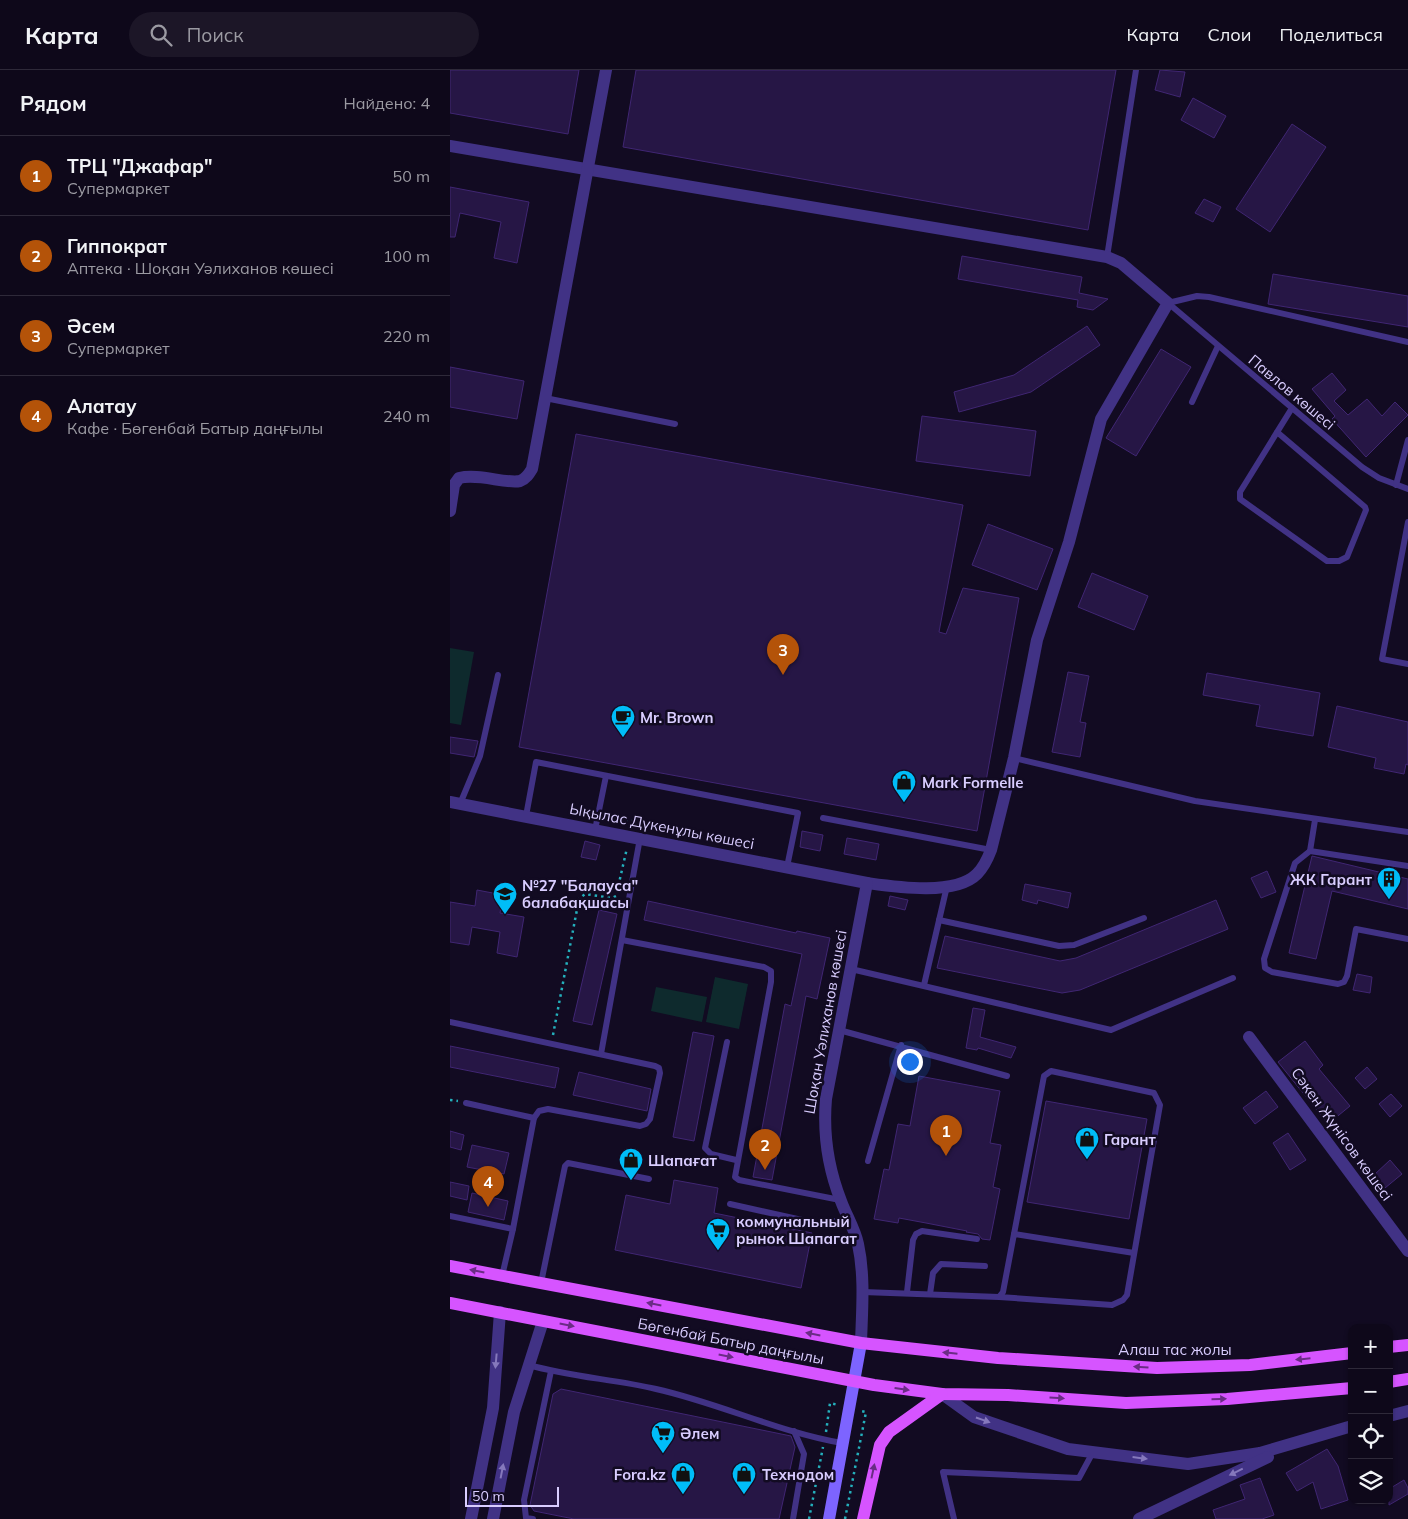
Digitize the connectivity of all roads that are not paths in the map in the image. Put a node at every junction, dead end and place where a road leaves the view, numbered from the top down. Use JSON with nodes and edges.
{"nodes":[{"id":1,"x":606,"y":70,"type":"edge"},
{"id":2,"x":1136,"y":70,"type":"edge"},
{"id":3,"x":450,"y":146,"type":"edge"},
{"id":4,"x":588,"y":171,"type":"junction"},
{"id":5,"x":1107,"y":257,"type":"junction"},
{"id":6,"x":1168,"y":302,"type":"junction"},
{"id":7,"x":1408,"y":342,"type":"edge"},
{"id":8,"x":1218,"y":346,"type":"junction"},
{"id":9,"x":545,"y":398,"type":"junction"},
{"id":10,"x":1192,"y":402,"type":"dead end"},
{"id":11,"x":1292,"y":408,"type":"junction"},
{"id":12,"x":675,"y":424,"type":"dead end"},
{"id":13,"x":1277,"y":432,"type":"junction"},
{"id":14,"x":1408,"y":440,"type":"edge"},
{"id":15,"x":1396,"y":485,"type":"junction"},
{"id":16,"x":1408,"y":488,"type":"edge"},
{"id":17,"x":450,"y":511,"type":"edge"},
{"id":18,"x":1408,"y":522,"type":"edge"},
{"id":19,"x":1408,"y":664,"type":"edge"},
{"id":20,"x":498,"y":675,"type":"dead end"},
{"id":21,"x":1014,"y":758,"type":"junction"},
{"id":22,"x":606,"y":776,"type":"junction"},
{"id":23,"x":455,"y":803,"type":"edge"},
{"id":24,"x":526,"y":816,"type":"junction"},
{"id":25,"x":823,"y":818,"type":"dead end"},
{"id":26,"x":1315,"y":820,"type":"junction"},
{"id":27,"x":595,"y":830,"type":"junction"},
{"id":28,"x":1408,"y":832,"type":"edge"},
{"id":29,"x":635,"y":837,"type":"junction"},
{"id":30,"x":992,"y":850,"type":"junction"},
{"id":31,"x":1310,"y":851,"type":"junction"},
{"id":32,"x":1408,"y":866,"type":"edge"},
{"id":33,"x":787,"y":868,"type":"junction"},
{"id":34,"x":867,"y":883,"type":"junction"},
{"id":35,"x":947,"y":886,"type":"junction"},
{"id":36,"x":1144,"y":918,"type":"dead end"},
{"id":37,"x":939,"y":920,"type":"junction"},
{"id":38,"x":1408,"y":939,"type":"edge"},
{"id":39,"x":622,"y":940,"type":"junction"},
{"id":40,"x":851,"y":968,"type":"junction"},
{"id":41,"x":1234,"y":978,"type":"dead end"},
{"id":42,"x":924,"y":985,"type":"junction"},
{"id":43,"x":450,"y":1022,"type":"edge"},
{"id":44,"x":839,"y":1030,"type":"junction"},
{"id":45,"x":1249,"y":1037,"type":"dead end"},
{"id":46,"x":727,"y":1042,"type":"dead end"},
{"id":47,"x":901,"y":1045,"type":"junction"},
{"id":48,"x":601,"y":1054,"type":"junction"},
{"id":49,"x":1007,"y":1076,"type":"dead end"},
{"id":50,"x":466,"y":1103,"type":"dead end"},
{"id":51,"x":534,"y":1118,"type":"junction"},
{"id":52,"x":736,"y":1160,"type":"junction"},
{"id":53,"x":868,"y":1161,"type":"dead end"},
{"id":54,"x":648,"y":1179,"type":"dead end"},
{"id":55,"x":840,"y":1200,"type":"junction"},
{"id":56,"x":730,"y":1204,"type":"dead end"},
{"id":57,"x":450,"y":1216,"type":"edge"},
{"id":58,"x":848,"y":1219,"type":"junction"},
{"id":59,"x":514,"y":1229,"type":"junction"},
{"id":60,"x":1014,"y":1234,"type":"junction"},
{"id":61,"x":977,"y":1239,"type":"dead end"},
{"id":62,"x":1408,"y":1251,"type":"edge"},
{"id":63,"x":1134,"y":1253,"type":"junction"},
{"id":64,"x":450,"y":1266,"type":"edge"},
{"id":65,"x":985,"y":1266,"type":"dead end"},
{"id":66,"x":502,"y":1276,"type":"junction"},
{"id":67,"x":541,"y":1283,"type":"junction"},
{"id":68,"x":863,"y":1292,"type":"junction"},
{"id":69,"x":907,"y":1292,"type":"junction"},
{"id":70,"x":930,"y":1294,"type":"junction"},
{"id":71,"x":999,"y":1297,"type":"junction"},
{"id":72,"x":450,"y":1303,"type":"edge"},
{"id":73,"x":500,"y":1312,"type":"junction"},
{"id":74,"x":543,"y":1321,"type":"junction"},
{"id":75,"x":861,"y":1343,"type":"junction"},
{"id":76,"x":1408,"y":1344,"type":"edge"},
{"id":77,"x":1393,"y":1346,"type":"edge"},
{"id":78,"x":1348,"y":1353,"type":"edge"},
{"id":79,"x":998,"y":1358,"type":"joint"},
{"id":80,"x":529,"y":1365,"type":"junction"},
{"id":81,"x":551,"y":1371,"type":"junction"},
{"id":82,"x":1408,"y":1378,"type":"edge"},
{"id":83,"x":854,"y":1381,"type":"junction"},
{"id":84,"x":1393,"y":1381,"type":"edge"},
{"id":85,"x":1348,"y":1388,"type":"edge"},
{"id":86,"x":942,"y":1394,"type":"junction"},
{"id":87,"x":492,"y":1408,"type":"junction"},
{"id":88,"x":1408,"y":1411,"type":"edge"},
{"id":89,"x":514,"y":1412,"type":"junction"},
{"id":90,"x":1393,"y":1415,"type":"edge"},
{"id":91,"x":1348,"y":1427,"type":"edge"},
{"id":92,"x":794,"y":1431,"type":"junction"},
{"id":93,"x":842,"y":1443,"type":"junction"},
{"id":94,"x":1295,"y":1444,"type":"junction"},
{"id":95,"x":1093,"y":1452,"type":"junction"},
{"id":96,"x":471,"y":1519,"type":"edge"},
{"id":97,"x":493,"y":1519,"type":"edge"},
{"id":98,"x":533,"y":1519,"type":"edge"},
{"id":99,"x":793,"y":1519,"type":"edge"},
{"id":100,"x":829,"y":1519,"type":"edge"},
{"id":101,"x":863,"y":1519,"type":"edge"},
{"id":102,"x":954,"y":1519,"type":"edge"},
{"id":103,"x":1139,"y":1519,"type":"edge"}],
"edges":[{"from":1,"to":4,"type":"street"},
{"from":2,"to":5,"type":"lane"},
{"from":3,"to":4,"type":"street"},
{"from":4,"to":5,"type":"street"},
{"from":4,"to":9,"type":"street"},
{"from":5,"to":6,"type":"street"},
{"from":6,"to":7,"type":"lane"},
{"from":6,"to":8,"type":"lane","name":"Павлов көшесі"},
{"from":6,"to":21,"type":"street","name":"Ықылас Дүкенұлы көшесі"},
{"from":8,"to":10,"type":"lane"},
{"from":8,"to":11,"type":"lane","name":"Павлов көшесі"},
{"from":9,"to":12,"type":"lane"},
{"from":9,"to":17,"type":"street"},
{"from":11,"to":13,"type":"lane"},
{"from":11,"to":15,"type":"lane","name":"Павлов көшесі"},
{"from":13,"to":13,"type":"lane"},
{"from":14,"to":15,"type":"lane"},
{"from":15,"to":16,"type":"lane","name":"Павлов көшесі"},
{"from":18,"to":19,"type":"lane"},
{"from":20,"to":23,"type":"lane"},
{"from":21,"to":26,"type":"lane"},
{"from":21,"to":30,"type":"street","name":"Ықылас Дүкенұлы көшесі"},
{"from":22,"to":24,"type":"lane"},
{"from":22,"to":27,"type":"lane"},
{"from":22,"to":33,"type":"lane"},
{"from":23,"to":24,"type":"street","name":"Ықылас Дүкенұлы көшесі"},
{"from":24,"to":27,"type":"street","name":"Ықылас Дүкенұлы көшесі"},
{"from":25,"to":30,"type":"lane"},
{"from":26,"to":28,"type":"lane"},
{"from":26,"to":31,"type":"lane"},
{"from":27,"to":29,"type":"street","name":"Ықылас Дүкенұлы көшесі"},
{"from":29,"to":33,"type":"street","name":"Ықылас Дүкенұлы көшесі"},
{"from":29,"to":39,"type":"lane"},
{"from":30,"to":35,"type":"street","name":"Ықылас Дүкенұлы көшесі"},
{"from":31,"to":32,"type":"lane"},
{"from":31,"to":38,"type":"lane"},
{"from":33,"to":34,"type":"street","name":"Ықылас Дүкенұлы көшесі"},
{"from":34,"to":35,"type":"street","name":"Ықылас Дүкенұлы көшесі"},
{"from":34,"to":40,"type":"street","name":"Шоқан Уәлиханов көшесі"},
{"from":35,"to":37,"type":"lane"},
{"from":36,"to":37,"type":"lane"},
{"from":37,"to":42,"type":"lane"},
{"from":39,"to":48,"type":"lane"},
{"from":39,"to":52,"type":"lane"},
{"from":40,"to":42,"type":"lane"},
{"from":40,"to":44,"type":"street","name":"Шоқан Уәлиханов көшесі"},
{"from":41,"to":42,"type":"lane"},
{"from":43,"to":48,"type":"lane"},
{"from":44,"to":47,"type":"lane"},
{"from":44,"to":55,"type":"street","name":"Шоқан Уәлиханов көшесі"},
{"from":45,"to":62,"type":"street","name":"Сәкен Жүнісов көшесі"},
{"from":46,"to":52,"type":"lane"},
{"from":47,"to":49,"type":"lane"},
{"from":47,"to":53,"type":"lane"},
{"from":48,"to":51,"type":"lane"},
{"from":50,"to":51,"type":"lane"},
{"from":51,"to":59,"type":"lane"},
{"from":52,"to":55,"type":"lane"},
{"from":54,"to":67,"type":"lane"},
{"from":55,"to":58,"type":"street","name":"Шоқан Уәлиханов көшесі"},
{"from":56,"to":58,"type":"lane"},
{"from":57,"to":59,"type":"lane"},
{"from":58,"to":68,"type":"street","name":"Шоқан Уәлиханов көшесі"},
{"from":59,"to":66,"type":"lane"},
{"from":60,"to":63,"type":"lane"},
{"from":60,"to":63,"type":"lane"},
{"from":60,"to":71,"type":"lane"},
{"from":61,"to":69,"type":"lane"},
{"from":63,"to":71,"type":"lane"},
{"from":66,"to":64,"type":"main road","name":"Бөгенбай Батыр даңғылы","one_way":true},
{"from":65,"to":70,"type":"lane"},
{"from":66,"to":67,"type":"main road","name":"Бөгенбай Батыр даңғылы"},
{"from":75,"to":67,"type":"main road","name":"Бөгенбай Батыр даңғылы","one_way":true},
{"from":68,"to":69,"type":"lane"},
{"from":68,"to":75,"type":"street","name":"Шоқан Уәлиханов көшесі"},
{"from":69,"to":70,"type":"lane"},
{"from":70,"to":71,"type":"lane"},
{"from":72,"to":73,"type":"main road","name":"Бөгенбай Батыр даңғылы"},
{"from":73,"to":74,"type":"main road","name":"Бөгенбай Батыр даңғылы"},
{"from":73,"to":87,"type":"street","one_way":true},
{"from":74,"to":80,"type":"street"},
{"from":74,"to":83,"type":"main road","name":"Бөгенбай Батыр даңғылы","one_way":true},
{"from":79,"to":75,"type":"main road","name":"Бөгенбай Батыр даңғылы","one_way":true},
{"from":75,"to":83,"type":"main road","name":"Шоқан Уәлиханов көшесі"},
{"from":76,"to":77,"type":"main road"},
{"from":78,"to":79,"type":"main road","name":"Алаш тас жолы","one_way":true},
{"from":80,"to":81,"type":"lane"},
{"from":80,"to":89,"type":"street"},
{"from":81,"to":92,"type":"lane"},
{"from":81,"to":98,"type":"lane"},
{"from":82,"to":84,"type":"main road"},
{"from":83,"to":86,"type":"main road","name":"Бөгенбай Батыр даңғылы","one_way":true},
{"from":83,"to":93,"type":"main road","name":"Шоқан Уәлиханов көшесі"},
{"from":86,"to":85,"type":"main road","name":"Бөгенбай Батыр даңғылы","one_way":true},
{"from":86,"to":95,"type":"street","one_way":true},
{"from":101,"to":86,"type":"main road","one_way":true},
{"from":87,"to":89,"type":"street"},
{"from":87,"to":96,"type":"street"},
{"from":88,"to":90,"type":"street"},
{"from":97,"to":89,"type":"street","one_way":true},
{"from":91,"to":94,"type":"street"},
{"from":92,"to":93,"type":"lane"},
{"from":92,"to":99,"type":"lane"},
{"from":93,"to":100,"type":"main road","name":"Шоқан Уәлиханов көшесі"},
{"from":95,"to":94,"type":"street","one_way":true},
{"from":94,"to":103,"type":"street","one_way":true},
{"from":95,"to":102,"type":"lane"}]}
